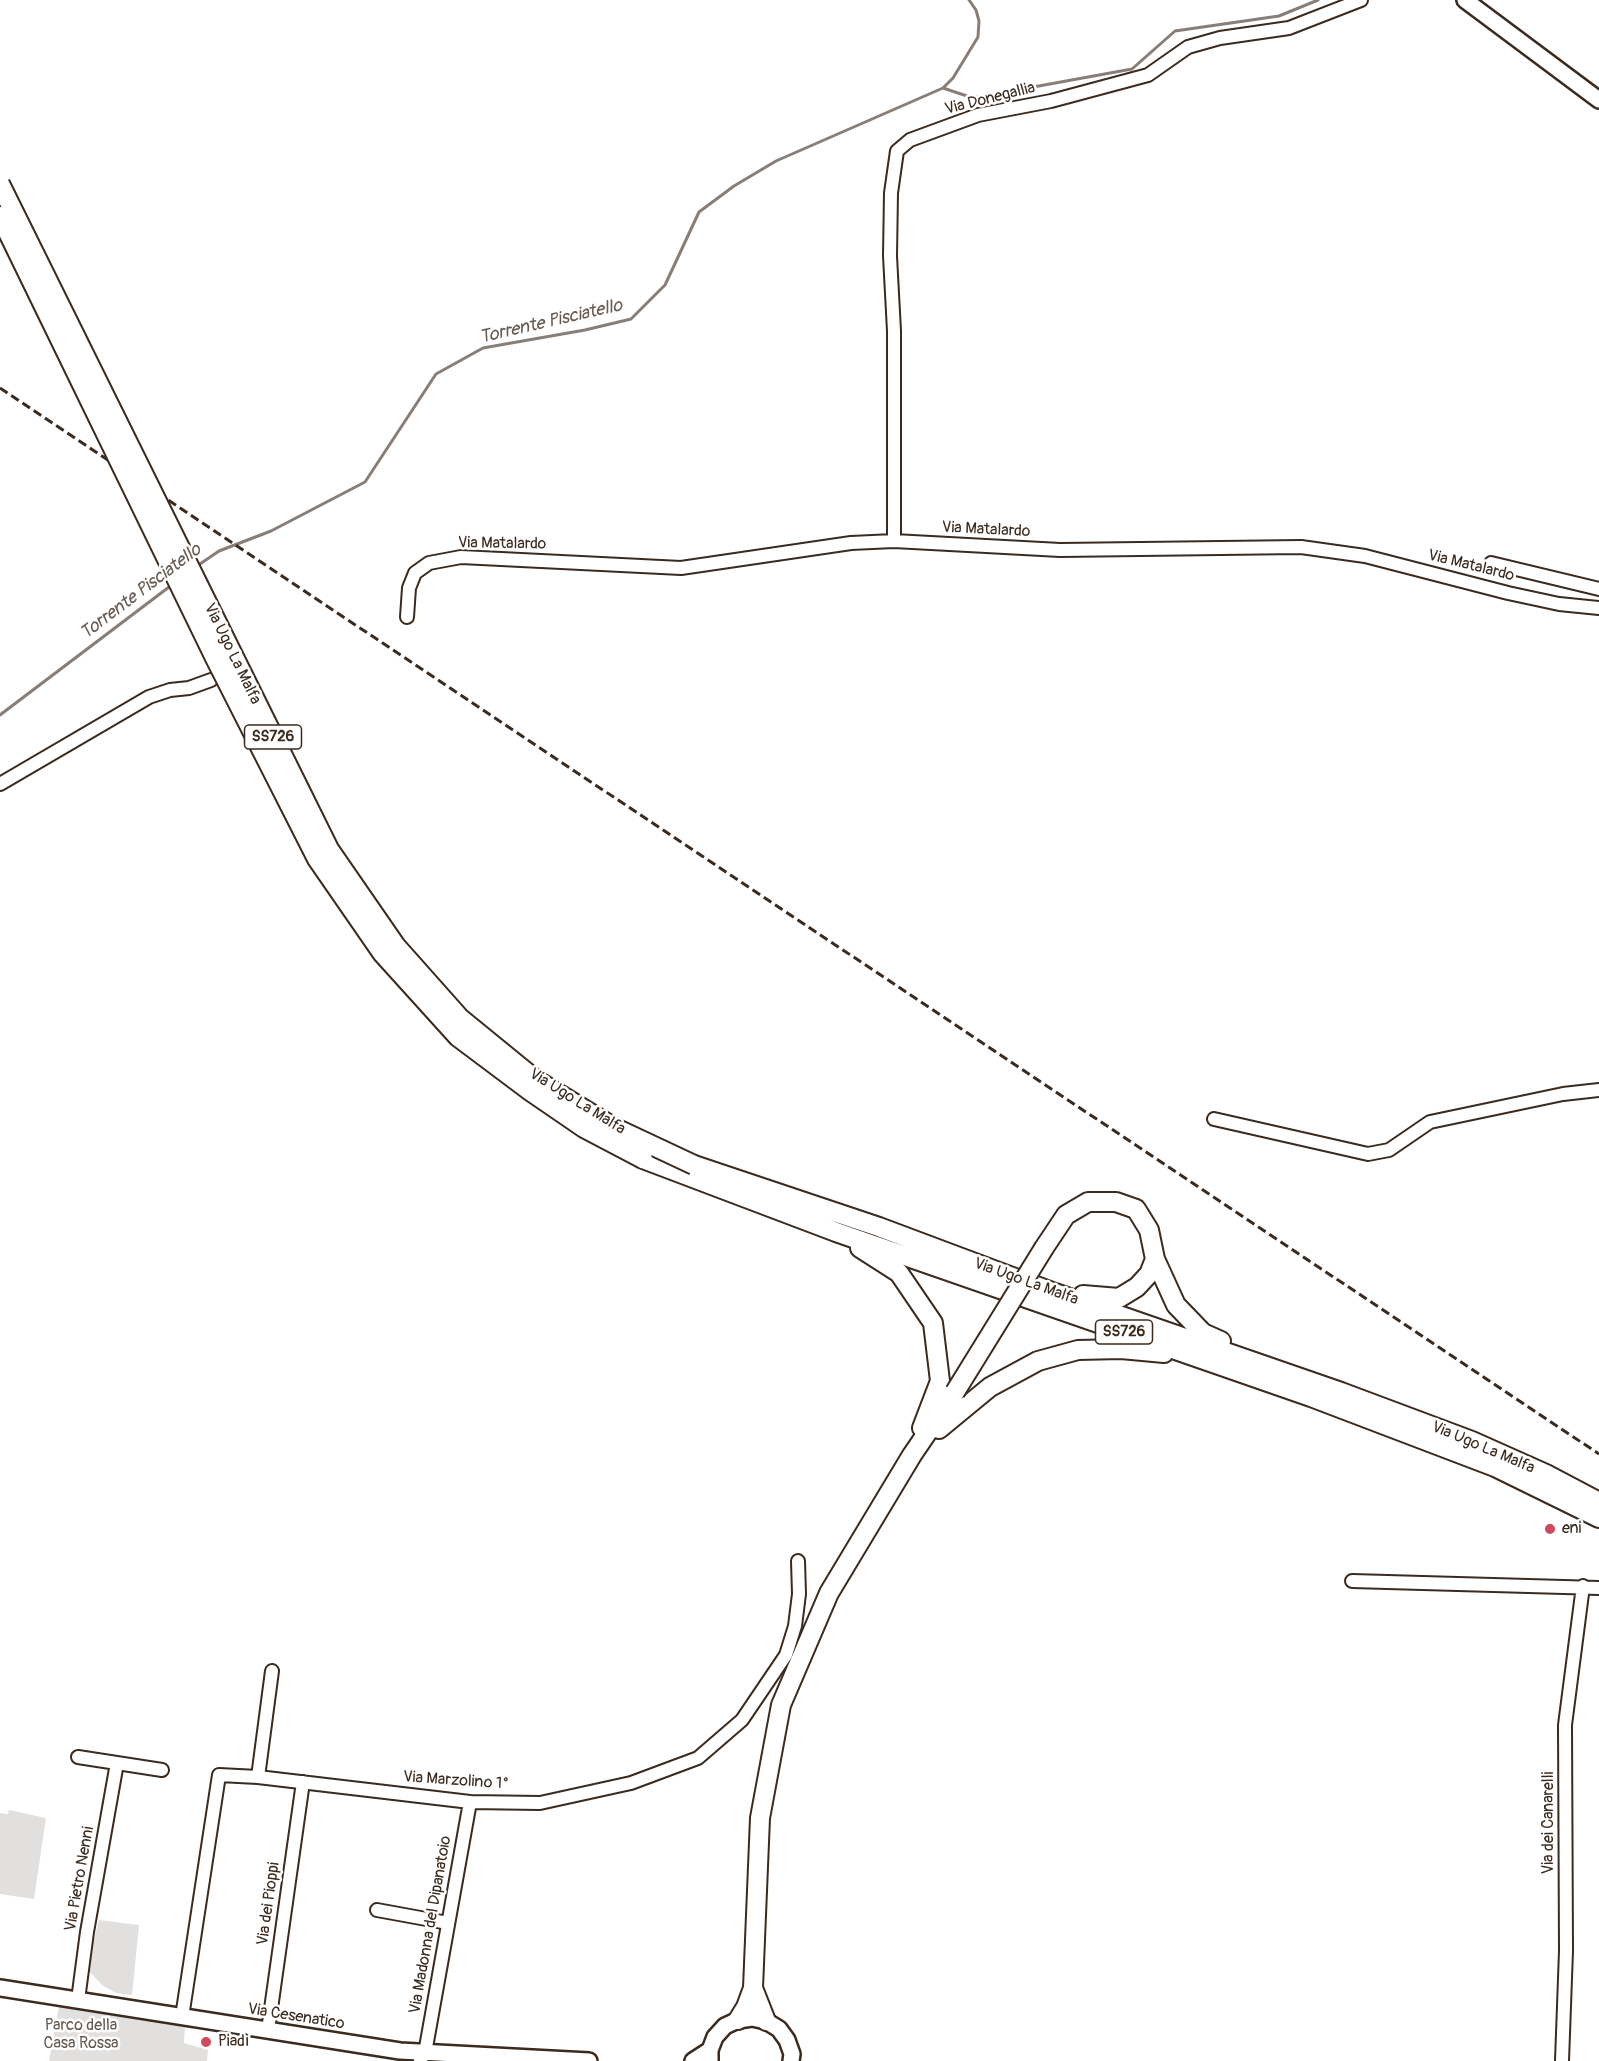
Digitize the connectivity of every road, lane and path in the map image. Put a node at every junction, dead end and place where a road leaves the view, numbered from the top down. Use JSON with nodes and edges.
{"nodes":[{"id":1,"x":1361,"y":0,"type":"edge"},
{"id":2,"x":1465,"y":0,"type":"edge"},
{"id":3,"x":1599,"y":100,"type":"edge"},
{"id":4,"x":0,"y":184,"type":"edge"},
{"id":5,"x":0,"y":216,"type":"edge"},
{"id":6,"x":894,"y":541,"type":"junction"},
{"id":7,"x":1491,"y":563,"type":"dead end"},
{"id":8,"x":1599,"y":589,"type":"edge"},
{"id":9,"x":1599,"y":608,"type":"edge"},
{"id":10,"x":407,"y":617,"type":"dead end"},
{"id":11,"x":211,"y":680,"type":"dead end"},
{"id":12,"x":0,"y":784,"type":"edge"},
{"id":13,"x":1599,"y":1090,"type":"edge"},
{"id":14,"x":1214,"y":1119,"type":"dead end"},
{"id":15,"x":836,"y":1232,"type":"junction"},
{"id":16,"x":1155,"y":1259,"type":"junction"},
{"id":17,"x":1055,"y":1293,"type":"junction"},
{"id":18,"x":1192,"y":1356,"type":"junction"},
{"id":19,"x":1341,"y":1392,"type":"junction"},
{"id":20,"x":912,"y":1455,"type":"junction"},
{"id":21,"x":1599,"y":1502,"type":"edge"},
{"id":22,"x":1599,"y":1518,"type":"edge"},
{"id":23,"x":798,"y":1561,"type":"dead end"},
{"id":24,"x":1352,"y":1581,"type":"dead end"},
{"id":25,"x":1583,"y":1586,"type":"junction"},
{"id":26,"x":1599,"y":1587,"type":"edge"},
{"id":27,"x":272,"y":1671,"type":"dead end"},
{"id":28,"x":78,"y":1757,"type":"dead end"},
{"id":29,"x":117,"y":1763,"type":"junction"},
{"id":30,"x":162,"y":1770,"type":"dead end"},
{"id":31,"x":258,"y":1777,"type":"junction"},
{"id":32,"x":303,"y":1782,"type":"junction"},
{"id":33,"x":470,"y":1802,"type":"junction"},
{"id":34,"x":377,"y":1910,"type":"dead end"},
{"id":35,"x":448,"y":1923,"type":"junction"},
{"id":36,"x":0,"y":1988,"type":"edge"},
{"id":37,"x":753,"y":1988,"type":"junction"},
{"id":38,"x":78,"y":2000,"type":"junction"},
{"id":39,"x":182,"y":2017,"type":"junction"},
{"id":40,"x":738,"y":2020,"type":"junction"},
{"id":41,"x":766,"y":2021,"type":"junction"},
{"id":42,"x":268,"y":2030,"type":"junction"},
{"id":43,"x":710,"y":2055,"type":"edge"},
{"id":44,"x":403,"y":2056,"type":"edge"},
{"id":45,"x":424,"y":2058,"type":"edge"},
{"id":46,"x":451,"y":2058,"type":"edge"},
{"id":47,"x":793,"y":2059,"type":"edge"},
{"id":48,"x":589,"y":2061,"type":"edge"},
{"id":49,"x":693,"y":2061,"type":"edge"},
{"id":50,"x":1562,"y":2061,"type":"edge"}],
"edges":[{"from":1,"to":6,"type":"street","name":"Via Donegallia"},
{"from":2,"to":3,"type":"main road"},
{"from":4,"to":17,"type":"highway","name":"Via Ugo La Malfa","number":"SS726","bridge":true},
{"from":5,"to":15,"type":"highway","name":"Via Ugo La Malfa","number":"SS726","bridge":true},
{"from":6,"to":9,"type":"street","name":"Via Matalardo"},
{"from":6,"to":10,"type":"street","name":"Via Matalardo"},
{"from":7,"to":8,"type":"street"},
{"from":11,"to":12,"type":"street"},
{"from":13,"to":14,"type":"street"},
{"from":15,"to":18,"type":"highway","name":"Via Ugo La Malfa","number":"SS726"},
{"from":15,"to":20,"type":"highway"},
{"from":16,"to":17,"type":"highway"},
{"from":16,"to":19,"type":"highway"},
{"from":16,"to":20,"type":"highway","bridge":true},
{"from":17,"to":19,"type":"highway","name":"Via Ugo La Malfa","number":"SS726"},
{"from":18,"to":20,"type":"highway"},
{"from":18,"to":22,"type":"highway","name":"Via Ugo La Malfa","number":"SS726"},
{"from":19,"to":21,"type":"highway","name":"Via Ugo La Malfa","number":"SS726"},
{"from":20,"to":37,"type":"highway"},
{"from":23,"to":33,"type":"street","name":"Via Marzolino 1°"},
{"from":24,"to":25,"type":"street"},
{"from":25,"to":26,"type":"street"},
{"from":25,"to":50,"type":"street","name":"Via dei Canarelli"},
{"from":27,"to":31,"type":"street"},
{"from":28,"to":29,"type":"street"},
{"from":29,"to":30,"type":"street"},
{"from":29,"to":38,"type":"street","name":"Via Pietro Nenni"},
{"from":31,"to":32,"type":"street","name":"Via Marzolino 1°"},
{"from":31,"to":39,"type":"street","name":"Via Marzolino 1°"},
{"from":32,"to":33,"type":"street","name":"Via Marzolino 1°"},
{"from":32,"to":42,"type":"street","name":"Via dei Pioppi"},
{"from":33,"to":35,"type":"street","name":"Via Madonna del Dipanatoio"},
{"from":34,"to":35,"type":"street"},
{"from":35,"to":45,"type":"street","name":"Via Madonna del Dipanatoio"},
{"from":36,"to":38,"type":"main road","name":"Via Cesenatico"},
{"from":37,"to":40,"type":"highway"},
{"from":37,"to":41,"type":"highway"},
{"from":38,"to":39,"type":"main road","name":"Via Cesenatico"},
{"from":39,"to":42,"type":"main road","name":"Via Cesenatico"},
{"from":40,"to":41,"type":"main road"},
{"from":40,"to":43,"type":"main road"},
{"from":41,"to":47,"type":"main road"},
{"from":42,"to":44,"type":"main road","name":"Via Cesenatico"},
{"from":43,"to":49,"type":"main road"},
{"from":44,"to":45,"type":"main road","name":"Via Cesenatico"},
{"from":45,"to":46,"type":"main road","name":"Via Cesenatico"},
{"from":46,"to":48,"type":"main road","name":"Via Cesenatico"}]}
